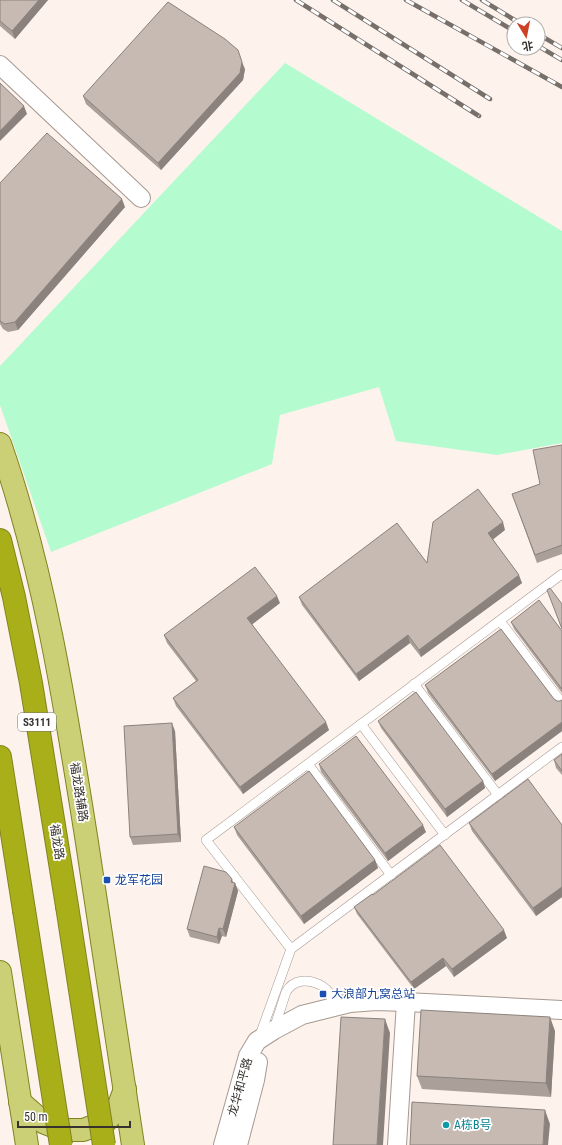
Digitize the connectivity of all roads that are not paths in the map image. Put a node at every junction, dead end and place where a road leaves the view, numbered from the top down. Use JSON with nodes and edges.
{"nodes":[{"id":1,"x":0,"y":65,"type":"edge"},
{"id":2,"x":141,"y":198,"type":"dead end"},
{"id":3,"x":0,"y":444,"type":"edge"},
{"id":4,"x":0,"y":540,"type":"edge"},
{"id":5,"x":561,"y":578,"type":"edge"},
{"id":6,"x":500,"y":621,"type":"junction"},
{"id":7,"x":414,"y":684,"type":"junction"},
{"id":8,"x":562,"y":703,"type":"edge"},
{"id":9,"x":361,"y":724,"type":"junction"},
{"id":10,"x":562,"y":747,"type":"edge"},
{"id":11,"x":0,"y":757,"type":"edge"},
{"id":12,"x":308,"y":764,"type":"junction"},
{"id":13,"x":498,"y":795,"type":"junction"},
{"id":14,"x":444,"y":835,"type":"junction"},
{"id":15,"x":391,"y":875,"type":"junction"},
{"id":16,"x":291,"y":949,"type":"junction"},
{"id":17,"x":0,"y":972,"type":"edge"},
{"id":18,"x":406,"y":1002,"type":"junction"},
{"id":19,"x":326,"y":1009,"type":"junction"},
{"id":20,"x":562,"y":1010,"type":"edge"},
{"id":21,"x":274,"y":1030,"type":"junction"},
{"id":22,"x":258,"y":1041,"type":"junction"},
{"id":23,"x":125,"y":1090,"type":"junction"},
{"id":24,"x":20,"y":1102,"type":"junction"},
{"id":25,"x":25,"y":1140,"type":"edge"},
{"id":26,"x":61,"y":1145,"type":"edge"},
{"id":27,"x":104,"y":1145,"type":"edge"},
{"id":28,"x":133,"y":1145,"type":"edge"},
{"id":29,"x":223,"y":1145,"type":"edge"},
{"id":30,"x":238,"y":1145,"type":"edge"},
{"id":31,"x":397,"y":1145,"type":"edge"}],
"edges":[{"from":1,"to":2,"type":"street"},
{"from":3,"to":23,"type":"main road","name":"福龙路辅路"},
{"from":4,"to":27,"type":"highway","name":"福龙路","number":"S3111","bridge":true},
{"from":5,"to":6,"type":"lane"},
{"from":6,"to":7,"type":"lane"},
{"from":6,"to":8,"type":"lane"},
{"from":7,"to":9,"type":"lane"},
{"from":7,"to":13,"type":"lane"},
{"from":9,"to":12,"type":"lane"},
{"from":9,"to":14,"type":"lane"},
{"from":10,"to":13,"type":"lane"},
{"from":11,"to":26,"type":"highway","bridge":true},
{"from":12,"to":15,"type":"lane"},
{"from":12,"to":16,"type":"lane"},
{"from":13,"to":14,"type":"lane"},
{"from":14,"to":15,"type":"lane"},
{"from":15,"to":16,"type":"lane"},
{"from":16,"to":22,"type":"lane"},
{"from":17,"to":24,"type":"main road"},
{"from":18,"to":19,"type":"street"},
{"from":18,"to":20,"type":"street"},
{"from":18,"to":31,"type":"street"},
{"from":19,"to":21,"type":"street"},
{"from":19,"to":21,"type":"lane"},
{"from":21,"to":22,"type":"street"},
{"from":22,"to":29,"type":"street","name":"龙华和平路"},
{"from":22,"to":30,"type":"street","name":"龙华和平路"},
{"from":23,"to":24,"type":"main road"},
{"from":23,"to":28,"type":"main road","name":"福龙路辅路"},
{"from":24,"to":25,"type":"main road"}]}
